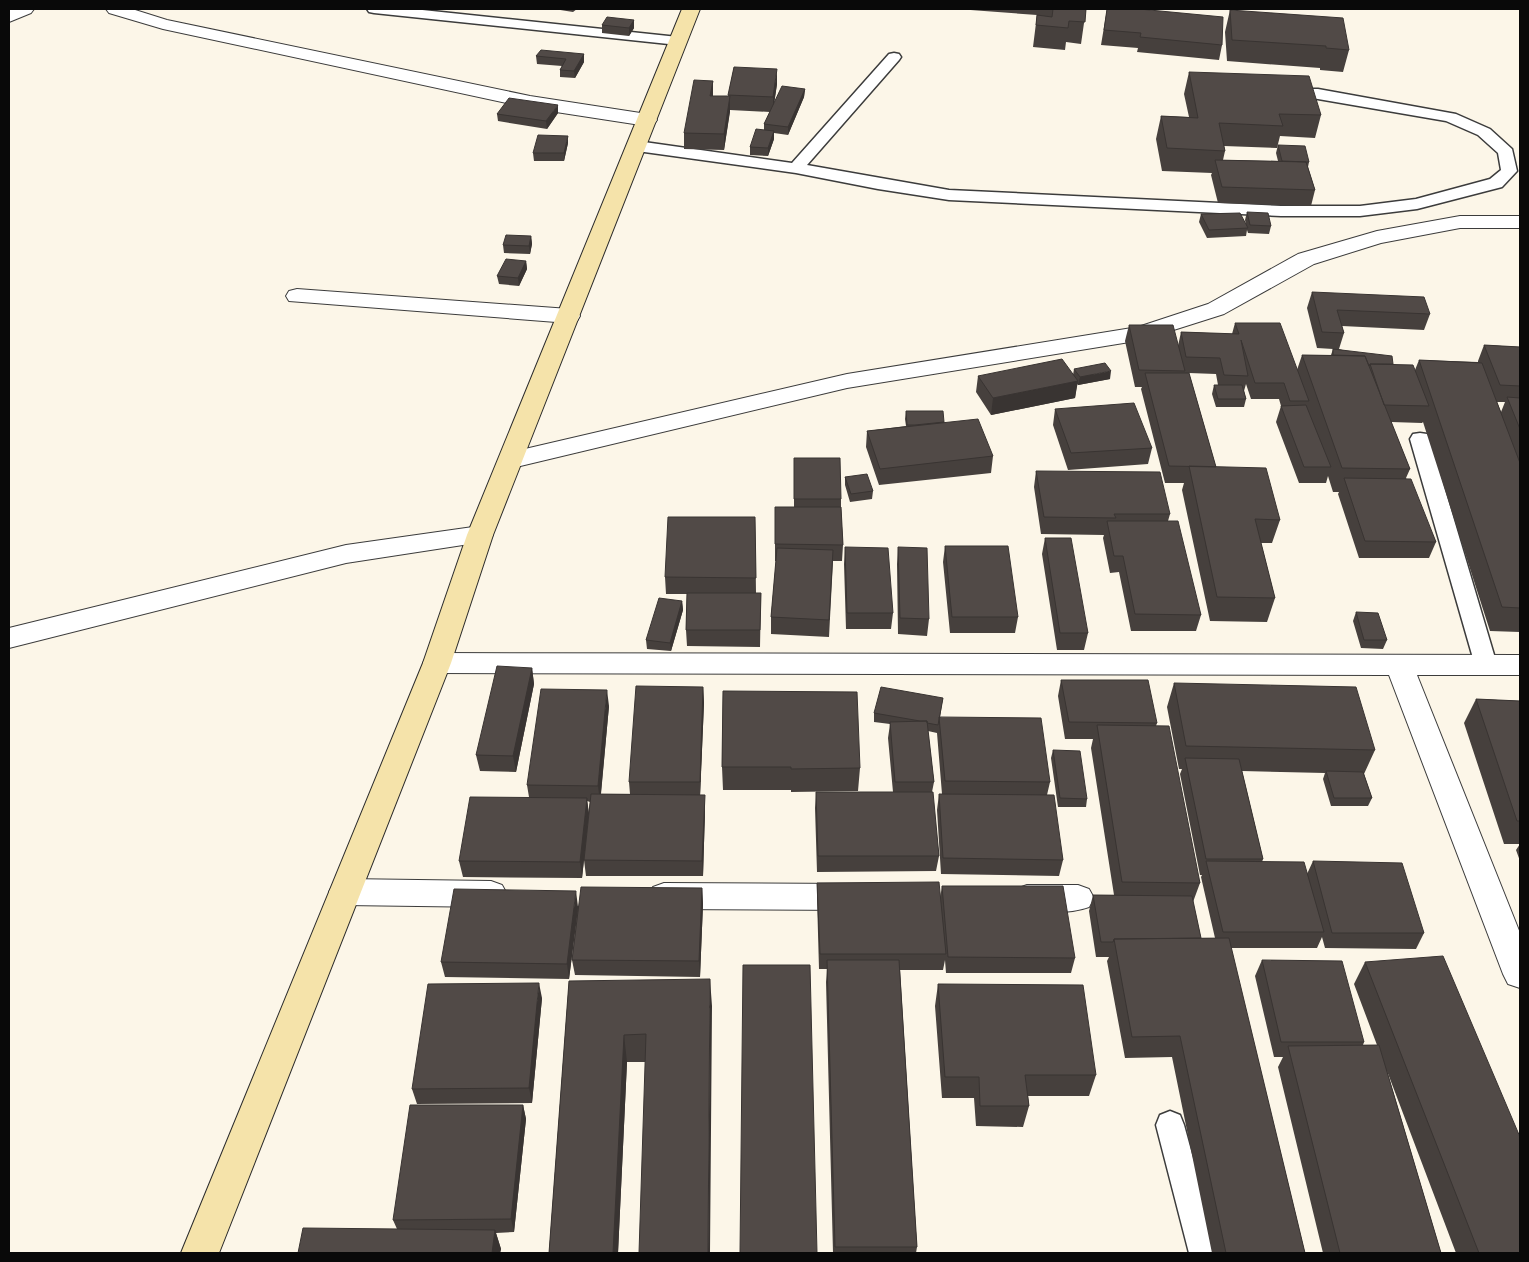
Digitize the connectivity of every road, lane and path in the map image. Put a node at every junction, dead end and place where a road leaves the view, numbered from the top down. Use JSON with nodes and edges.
{"nodes":[{"id":1,"x":26,"y":9,"type":"edge"},
{"id":2,"x":115,"y":9,"type":"edge"},
{"id":3,"x":374,"y":9,"type":"edge"},
{"id":4,"x":691,"y":9,"type":"edge"},
{"id":5,"x":9,"y":17,"type":"edge"},
{"id":6,"x":678,"y":41,"type":"junction"},
{"id":7,"x":894,"y":57,"type":"dead end"},
{"id":8,"x":1271,"y":91,"type":"edge"},
{"id":9,"x":647,"y":120,"type":"junction"},
{"id":10,"x":637,"y":146,"type":"junction"},
{"id":11,"x":796,"y":168,"type":"junction"},
{"id":12,"x":1520,"y":222,"type":"edge"},
{"id":13,"x":297,"y":296,"type":"dead end"},
{"id":14,"x":569,"y":316,"type":"junction"},
{"id":15,"x":1420,"y":440,"type":"dead end"},
{"id":16,"x":512,"y":460,"type":"junction"},
{"id":17,"x":480,"y":535,"type":"junction"},
{"id":18,"x":9,"y":638,"type":"edge"},
{"id":19,"x":437,"y":663,"type":"junction"},
{"id":20,"x":1486,"y":665,"type":"junction"},
{"id":21,"x":1520,"y":665,"type":"edge"},
{"id":22,"x":1399,"y":666,"type":"junction"},
{"id":23,"x":346,"y":892,"type":"junction"},
{"id":24,"x":522,"y":895,"type":"edge"},
{"id":25,"x":640,"y":896,"type":"edge"},
{"id":26,"x":878,"y":897,"type":"edge"},
{"id":27,"x":998,"y":898,"type":"edge"},
{"id":28,"x":1078,"y":898,"type":"dead end"},
{"id":29,"x":1520,"y":974,"type":"edge"},
{"id":30,"x":1170,"y":1125,"type":"dead end"},
{"id":31,"x":200,"y":1253,"type":"edge"},
{"id":32,"x":1204,"y":1253,"type":"edge"}],
"edges":[{"from":1,"to":5,"type":"street"},
{"from":2,"to":9,"type":"street"},
{"from":3,"to":6,"type":"lane"},
{"from":4,"to":6,"type":"main road"},
{"from":6,"to":9,"type":"main road"},
{"from":7,"to":11,"type":"lane"},
{"from":8,"to":11,"type":"lane"},
{"from":9,"to":10,"type":"main road"},
{"from":10,"to":11,"type":"lane"},
{"from":10,"to":14,"type":"main road"},
{"from":12,"to":16,"type":"street"},
{"from":13,"to":14,"type":"street"},
{"from":14,"to":16,"type":"main road"},
{"from":15,"to":20,"type":"lane"},
{"from":16,"to":17,"type":"main road"},
{"from":17,"to":18,"type":"street"},
{"from":17,"to":19,"type":"main road"},
{"from":19,"to":22,"type":"street"},
{"from":19,"to":23,"type":"main road"},
{"from":20,"to":21,"type":"street"},
{"from":20,"to":22,"type":"street"},
{"from":22,"to":29,"type":"street"},
{"from":23,"to":24,"type":"street"},
{"from":23,"to":31,"type":"main road"},
{"from":25,"to":26,"type":"street"},
{"from":27,"to":28,"type":"street"},
{"from":30,"to":32,"type":"lane"}]}
